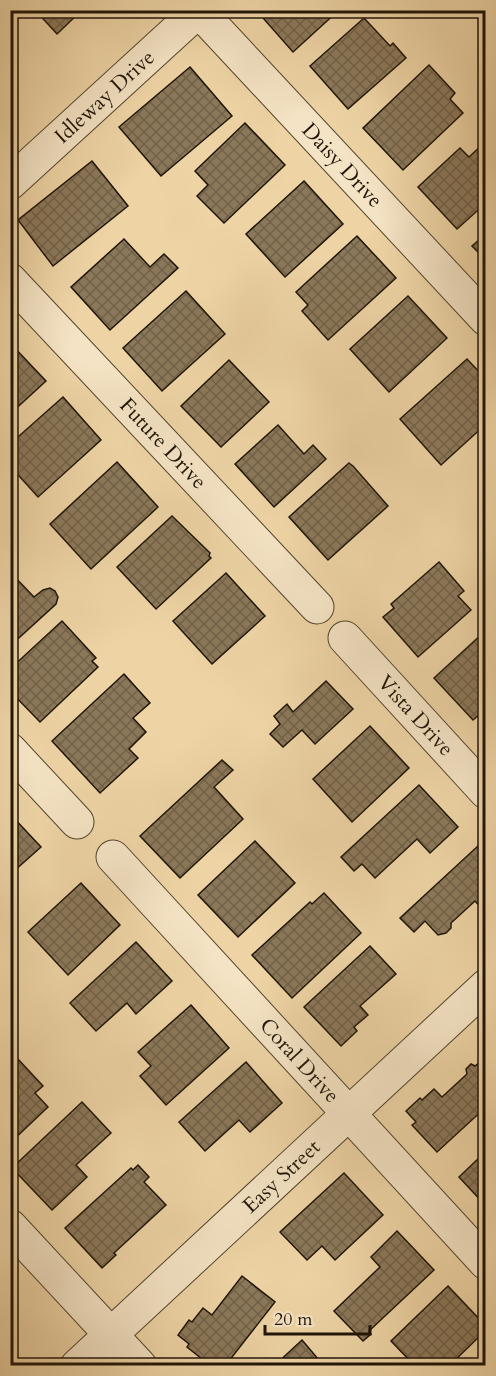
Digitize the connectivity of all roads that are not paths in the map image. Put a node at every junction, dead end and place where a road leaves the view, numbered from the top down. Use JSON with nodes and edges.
{"nodes":[{"id":1,"x":198,"y":11,"type":"edge"},
{"id":2,"x":10,"y":183,"type":"edge"},
{"id":3,"x":10,"y":280,"type":"edge"},
{"id":4,"x":486,"y":319,"type":"edge"},
{"id":5,"x":317,"y":607,"type":"dead end"},
{"id":6,"x":345,"y":638,"type":"dead end"},
{"id":7,"x":10,"y":750,"type":"edge"},
{"id":8,"x":486,"y":792,"type":"edge"},
{"id":9,"x":77,"y":822,"type":"dead end"},
{"id":10,"x":113,"y":857,"type":"dead end"},
{"id":11,"x":486,"y":986,"type":"edge"},
{"id":12,"x":349,"y":1113,"type":"junction"},
{"id":13,"x":10,"y":1226,"type":"edge"},
{"id":14,"x":486,"y":1263,"type":"edge"},
{"id":15,"x":111,"y":1334,"type":"junction"},
{"id":16,"x":77,"y":1365,"type":"edge"},
{"id":17,"x":140,"y":1365,"type":"edge"}],
"edges":[{"from":1,"to":2,"type":"street","name":"Idleway Drive"},
{"from":1,"to":4,"type":"street","name":"Daisy Drive"},
{"from":3,"to":5,"type":"street","name":"Future Drive"},
{"from":6,"to":8,"type":"street","name":"Vista Drive"},
{"from":7,"to":9,"type":"street"},
{"from":10,"to":12,"type":"street","name":"Coral Drive"},
{"from":11,"to":12,"type":"street","name":"Easy Street"},
{"from":12,"to":14,"type":"street","name":"Coral Drive"},
{"from":12,"to":15,"type":"street","name":"Easy Street"},
{"from":13,"to":15,"type":"street"},
{"from":15,"to":16,"type":"street","name":"Easy Street"},
{"from":15,"to":17,"type":"street"}]}
